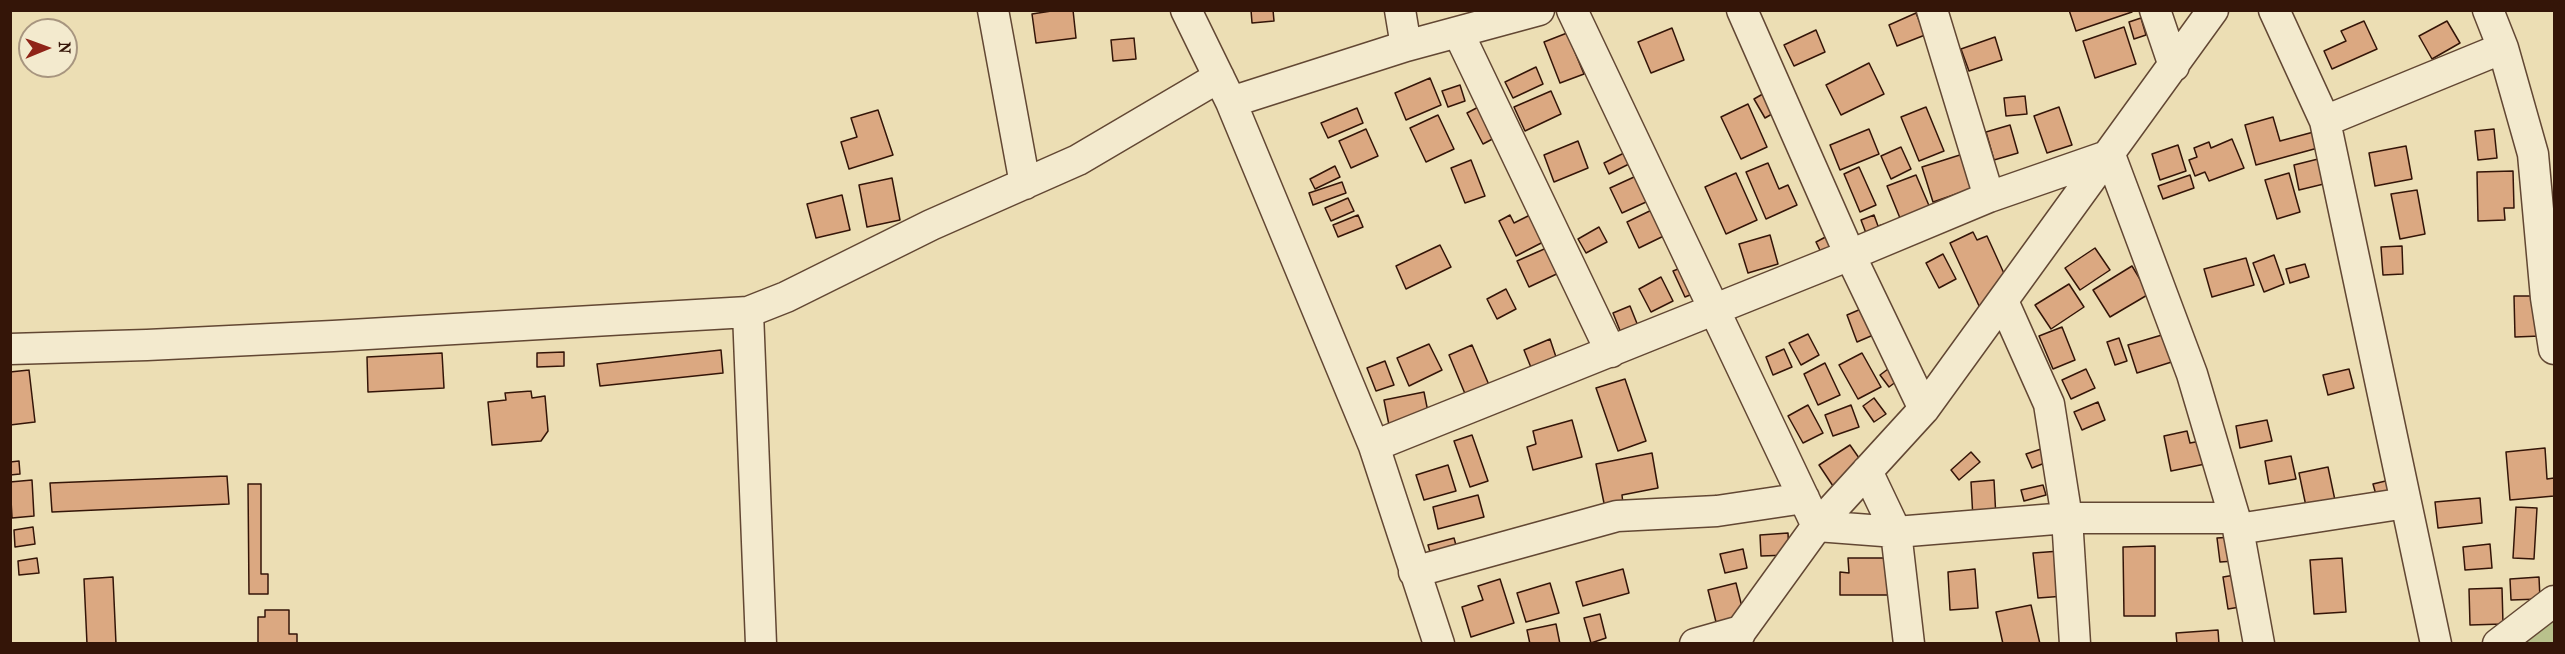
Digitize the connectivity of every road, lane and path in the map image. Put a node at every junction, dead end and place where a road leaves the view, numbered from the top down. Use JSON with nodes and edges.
{"nodes":[{"id":1,"x":993,"y":10,"type":"edge"},
{"id":2,"x":1186,"y":10,"type":"edge"},
{"id":3,"x":1400,"y":10,"type":"edge"},
{"id":4,"x":1539,"y":10,"type":"edge"},
{"id":5,"x":1572,"y":10,"type":"edge"},
{"id":6,"x":1742,"y":10,"type":"edge"},
{"id":7,"x":1932,"y":10,"type":"edge"},
{"id":8,"x":2155,"y":10,"type":"edge"},
{"id":9,"x":2213,"y":10,"type":"edge"},
{"id":10,"x":2274,"y":10,"type":"edge"},
{"id":11,"x":2488,"y":10,"type":"edge"},
{"id":12,"x":1458,"y":33,"type":"junction"},
{"id":13,"x":1406,"y":46,"type":"junction"},
{"id":14,"x":2503,"y":48,"type":"junction"},
{"id":15,"x":2174,"y":66,"type":"junction"},
{"id":16,"x":1224,"y":90,"type":"junction"},
{"id":17,"x":2325,"y":121,"type":"junction"},
{"id":18,"x":2110,"y":155,"type":"junction"},
{"id":19,"x":1025,"y":184,"type":"junction"},
{"id":20,"x":1989,"y":197,"type":"junction"},
{"id":21,"x":1850,"y":255,"type":"junction"},
{"id":22,"x":2003,"y":301,"type":"junction"},
{"id":23,"x":1714,"y":308,"type":"junction"},
{"id":24,"x":748,"y":312,"type":"junction"},
{"id":25,"x":10,"y":349,"type":"edge"},
{"id":26,"x":2554,"y":350,"type":"edge"},
{"id":27,"x":1611,"y":352,"type":"junction"},
{"id":28,"x":1924,"y":409,"type":"junction"},
{"id":29,"x":1374,"y":446,"type":"junction"},
{"id":30,"x":1867,"y":471,"type":"junction"},
{"id":31,"x":1804,"y":498,"type":"junction"},
{"id":32,"x":2406,"y":503,"type":"junction"},
{"id":33,"x":2067,"y":518,"type":"junction"},
{"id":34,"x":2236,"y":524,"type":"junction"},
{"id":35,"x":1817,"y":526,"type":"junction"},
{"id":36,"x":1896,"y":532,"type":"junction"},
{"id":37,"x":1414,"y":572,"type":"junction"},
{"id":38,"x":2554,"y":601,"type":"edge"},
{"id":39,"x":1746,"y":634,"type":"edge"},
{"id":40,"x":761,"y":644,"type":"edge"},
{"id":41,"x":1439,"y":644,"type":"edge"},
{"id":42,"x":1695,"y":644,"type":"edge"},
{"id":43,"x":1909,"y":644,"type":"edge"},
{"id":44,"x":2075,"y":644,"type":"edge"},
{"id":45,"x":2259,"y":644,"type":"edge"},
{"id":46,"x":2436,"y":644,"type":"edge"},
{"id":47,"x":2498,"y":644,"type":"edge"}],
"edges":[{"from":1,"to":19,"type":"street"},
{"from":2,"to":16,"type":"street"},
{"from":3,"to":13,"type":"street"},
{"from":4,"to":12,"type":"street"},
{"from":5,"to":23,"type":"street"},
{"from":6,"to":21,"type":"street"},
{"from":7,"to":20,"type":"street"},
{"from":8,"to":15,"type":"street"},
{"from":9,"to":15,"type":"street"},
{"from":10,"to":17,"type":"street"},
{"from":11,"to":14,"type":"street"},
{"from":12,"to":13,"type":"street"},
{"from":12,"to":27,"type":"street"},
{"from":13,"to":16,"type":"street"},
{"from":14,"to":17,"type":"street"},
{"from":14,"to":26,"type":"street"},
{"from":15,"to":18,"type":"street"},
{"from":16,"to":19,"type":"street"},
{"from":16,"to":29,"type":"street"},
{"from":17,"to":32,"type":"street"},
{"from":18,"to":20,"type":"street"},
{"from":18,"to":22,"type":"street"},
{"from":18,"to":34,"type":"street"},
{"from":19,"to":24,"type":"street"},
{"from":20,"to":21,"type":"street"},
{"from":21,"to":23,"type":"street"},
{"from":21,"to":28,"type":"street"},
{"from":22,"to":28,"type":"street"},
{"from":22,"to":33,"type":"street"},
{"from":23,"to":27,"type":"street"},
{"from":23,"to":31,"type":"street"},
{"from":24,"to":25,"type":"street"},
{"from":24,"to":40,"type":"street"},
{"from":27,"to":29,"type":"street"},
{"from":28,"to":30,"type":"street"},
{"from":29,"to":37,"type":"street"},
{"from":30,"to":35,"type":"street"},
{"from":30,"to":36,"type":"street"},
{"from":31,"to":35,"type":"street"},
{"from":31,"to":37,"type":"street"},
{"from":32,"to":34,"type":"street"},
{"from":32,"to":46,"type":"street"},
{"from":33,"to":34,"type":"street"},
{"from":33,"to":36,"type":"street"},
{"from":33,"to":44,"type":"street"},
{"from":34,"to":45,"type":"street"},
{"from":35,"to":36,"type":"street"},
{"from":35,"to":39,"type":"street"},
{"from":36,"to":43,"type":"street"},
{"from":37,"to":41,"type":"street"},
{"from":38,"to":47,"type":"street"},
{"from":39,"to":42,"type":"street"}]}
